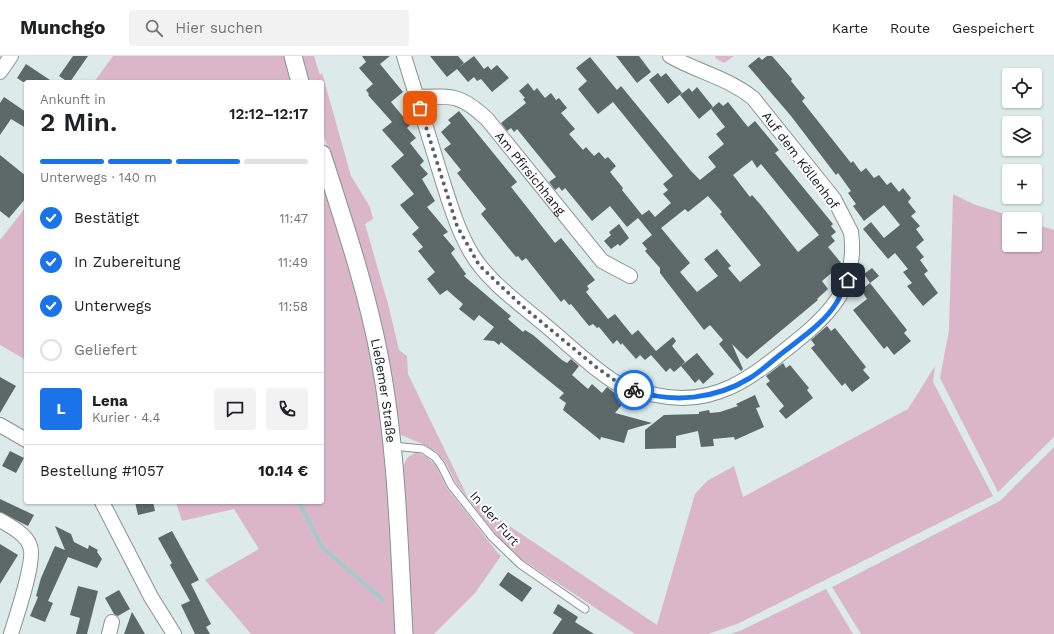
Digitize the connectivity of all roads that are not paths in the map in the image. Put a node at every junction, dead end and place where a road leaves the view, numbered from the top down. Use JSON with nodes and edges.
{"nodes":[{"id":1,"x":11,"y":56,"type":"edge"},
{"id":2,"x":293,"y":56,"type":"edge"},
{"id":3,"x":404,"y":56,"type":"edge"},
{"id":4,"x":670,"y":56,"type":"edge"},
{"id":5,"x":0,"y":72,"type":"edge"},
{"id":6,"x":299,"y":80,"type":"edge"},
{"id":7,"x":417,"y":97,"type":"junction"},
{"id":8,"x":324,"y":160,"type":"edge"},
{"id":9,"x":630,"y":276,"type":"dead end"},
{"id":10,"x":0,"y":425,"type":"edge"},
{"id":11,"x":24,"y":439,"type":"edge"},
{"id":12,"x":393,"y":446,"type":"junction"},
{"id":13,"x":103,"y":504,"type":"edge"},
{"id":14,"x":0,"y":520,"type":"edge"},
{"id":15,"x":585,"y":609,"type":"dead end"},
{"id":16,"x":11,"y":634,"type":"edge"},
{"id":17,"x":174,"y":634,"type":"edge"},
{"id":18,"x":404,"y":634,"type":"edge"}],
"edges":[{"from":1,"to":5,"type":"street"},
{"from":2,"to":6,"type":"street"},
{"from":3,"to":7,"type":"street","name":"Auf dem Köllenhof"},
{"from":4,"to":7,"type":"street","name":"Auf dem Köllenhof"},
{"from":7,"to":9,"type":"street","name":"Am Pfirsichhang"},
{"from":8,"to":12,"type":"street","name":"Ließemer Straße"},
{"from":10,"to":11,"type":"street"},
{"from":12,"to":15,"type":"lane","name":"In der Furt"},
{"from":12,"to":18,"type":"street","name":"Ließemer Straße"},
{"from":13,"to":17,"type":"street"},
{"from":14,"to":16,"type":"street"}]}
